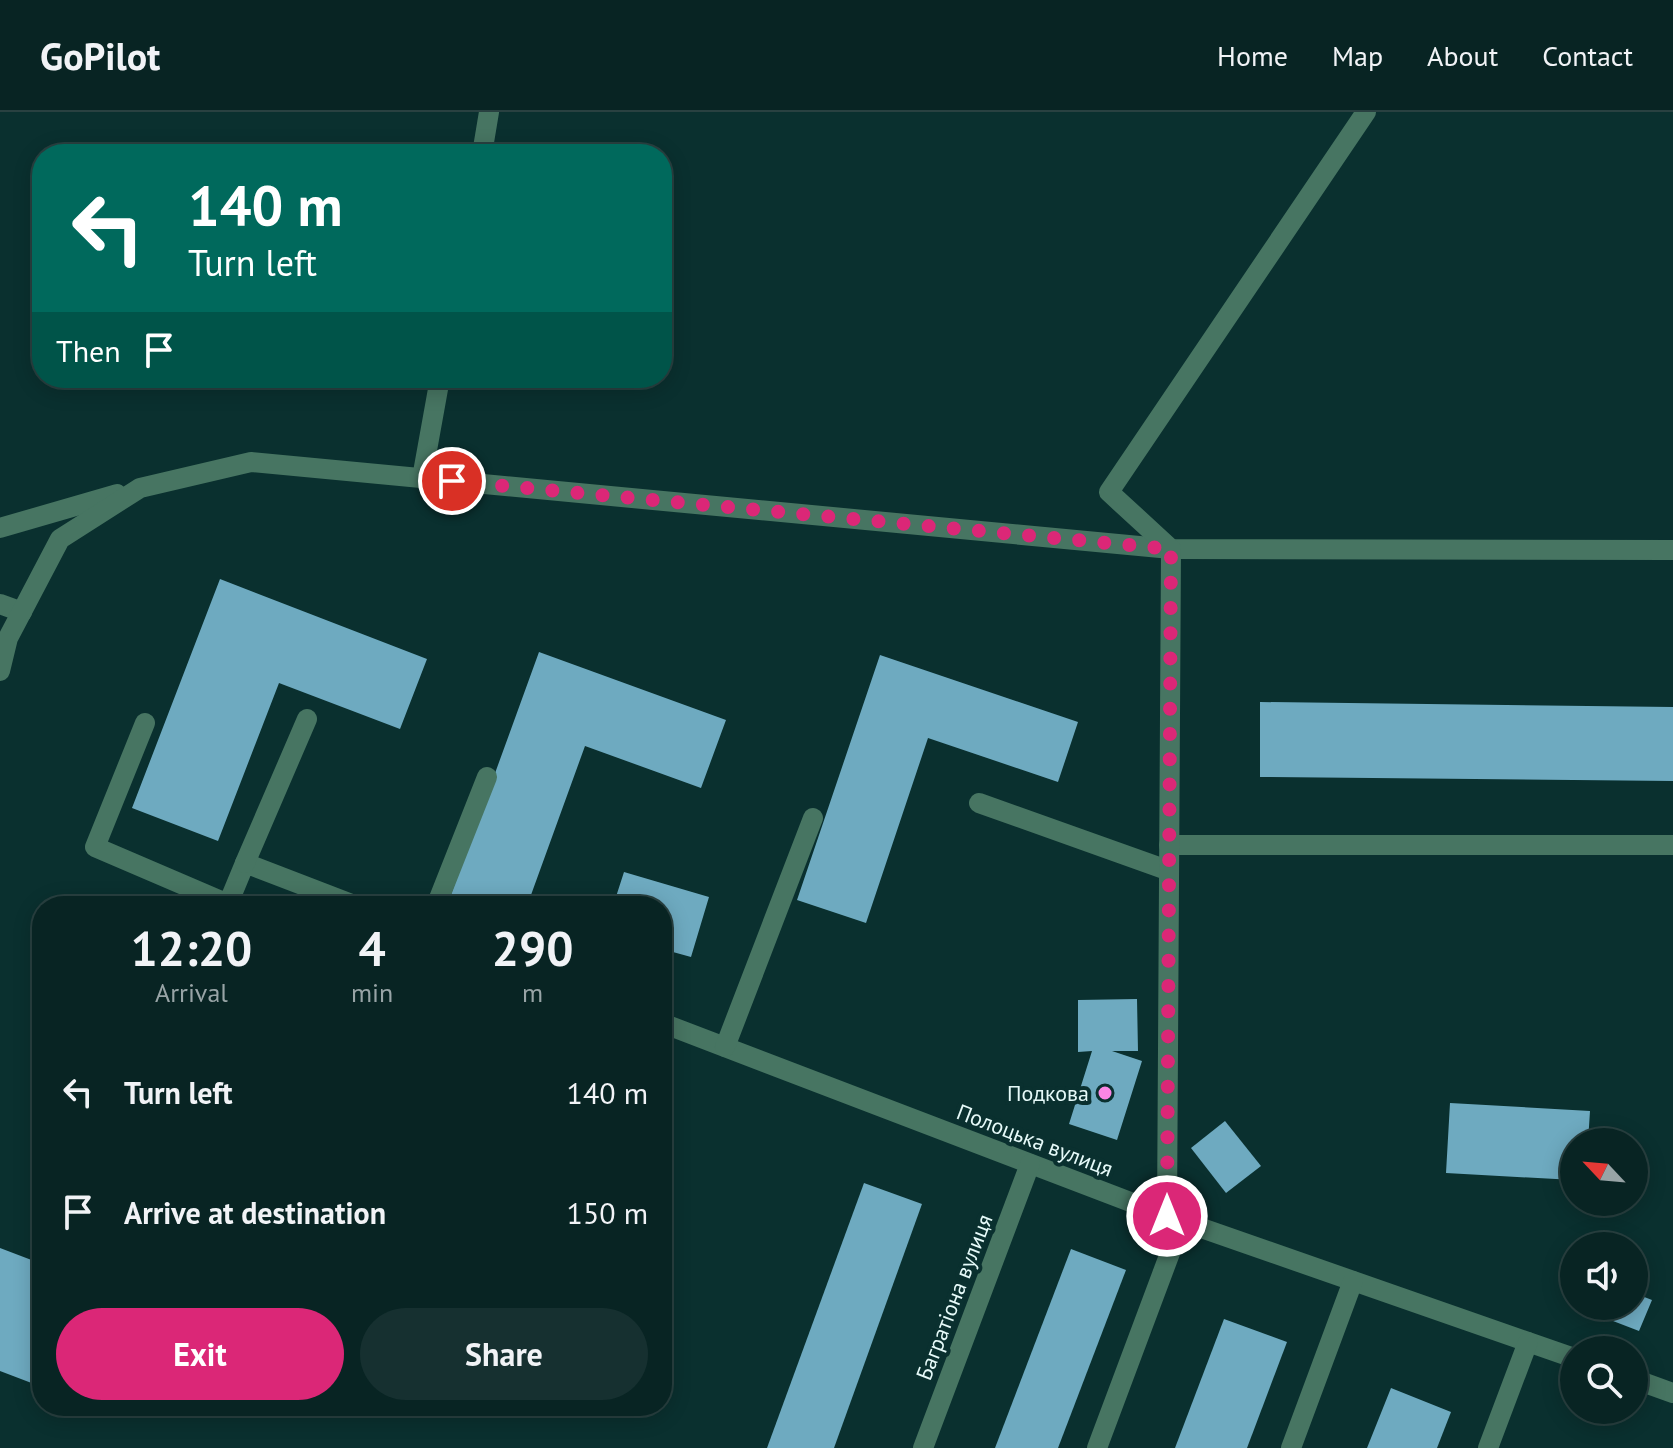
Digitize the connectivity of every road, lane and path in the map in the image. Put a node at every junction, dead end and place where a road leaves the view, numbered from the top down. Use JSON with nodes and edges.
{"nodes":[{"id":1,"x":489,"y":112,"type":"edge"},
{"id":2,"x":1366,"y":112,"type":"edge"},
{"id":3,"x":484,"y":144,"type":"edge"},
{"id":4,"x":438,"y":388,"type":"edge"},
{"id":5,"x":422,"y":478,"type":"junction"},
{"id":6,"x":140,"y":488,"type":"junction"},
{"id":7,"x":0,"y":528,"type":"edge"},
{"id":8,"x":1171,"y":549,"type":"junction"},
{"id":9,"x":1673,"y":550,"type":"edge"},
{"id":10,"x":0,"y":604,"type":"edge"},
{"id":11,"x":22,"y":612,"type":"junction"},
{"id":12,"x":0,"y":671,"type":"edge"},
{"id":13,"x":307,"y":719,"type":"dead end"},
{"id":14,"x":145,"y":723,"type":"dead end"},
{"id":15,"x":487,"y":777,"type":"dead end"},
{"id":16,"x":979,"y":803,"type":"dead end"},
{"id":17,"x":813,"y":818,"type":"dead end"},
{"id":18,"x":1169,"y":845,"type":"junction"},
{"id":19,"x":1673,"y":845,"type":"edge"},
{"id":20,"x":245,"y":863,"type":"junction"},
{"id":21,"x":1167,"y":870,"type":"junction"},
{"id":22,"x":209,"y":896,"type":"edge"},
{"id":23,"x":231,"y":896,"type":"edge"},
{"id":24,"x":331,"y":896,"type":"edge"},
{"id":25,"x":440,"y":896,"type":"edge"},
{"id":26,"x":672,"y":1027,"type":"edge"},
{"id":27,"x":725,"y":1047,"type":"junction"},
{"id":28,"x":1030,"y":1164,"type":"junction"},
{"id":29,"x":1174,"y":1218,"type":"junction"},
{"id":30,"x":1353,"y":1281,"type":"junction"},
{"id":31,"x":1528,"y":1342,"type":"junction"},
{"id":32,"x":1560,"y":1353,"type":"edge"},
{"id":33,"x":1648,"y":1384,"type":"edge"},
{"id":34,"x":1673,"y":1393,"type":"edge"},
{"id":35,"x":923,"y":1448,"type":"edge"},
{"id":36,"x":1097,"y":1448,"type":"edge"},
{"id":37,"x":1291,"y":1448,"type":"edge"},
{"id":38,"x":1488,"y":1448,"type":"edge"}],
"edges":[{"from":1,"to":3,"type":"street"},
{"from":2,"to":8,"type":"street"},
{"from":4,"to":5,"type":"street"},
{"from":5,"to":6,"type":"street"},
{"from":5,"to":8,"type":"street"},
{"from":6,"to":7,"type":"street"},
{"from":6,"to":11,"type":"street"},
{"from":8,"to":9,"type":"street"},
{"from":8,"to":18,"type":"street"},
{"from":10,"to":11,"type":"street"},
{"from":11,"to":12,"type":"street"},
{"from":13,"to":20,"type":"street"},
{"from":14,"to":22,"type":"street"},
{"from":15,"to":25,"type":"street"},
{"from":16,"to":21,"type":"street"},
{"from":17,"to":27,"type":"street"},
{"from":18,"to":19,"type":"street"},
{"from":18,"to":21,"type":"street"},
{"from":20,"to":23,"type":"street"},
{"from":20,"to":24,"type":"street"},
{"from":21,"to":29,"type":"street"},
{"from":26,"to":27,"type":"street","name":"Полоцька вулиця"},
{"from":27,"to":28,"type":"street","name":"Полоцька вулиця"},
{"from":28,"to":29,"type":"street","name":"Полоцька вулиця"},
{"from":28,"to":35,"type":"street","name":"Багратіона вулиця"},
{"from":29,"to":30,"type":"street","name":"Полоцька вулиця"},
{"from":29,"to":36,"type":"street"},
{"from":30,"to":31,"type":"street","name":"Полоцька вулиця"},
{"from":30,"to":37,"type":"street"},
{"from":31,"to":32,"type":"street","name":"Полоцька вулиця"},
{"from":31,"to":38,"type":"street"},
{"from":33,"to":34,"type":"street"}]}
